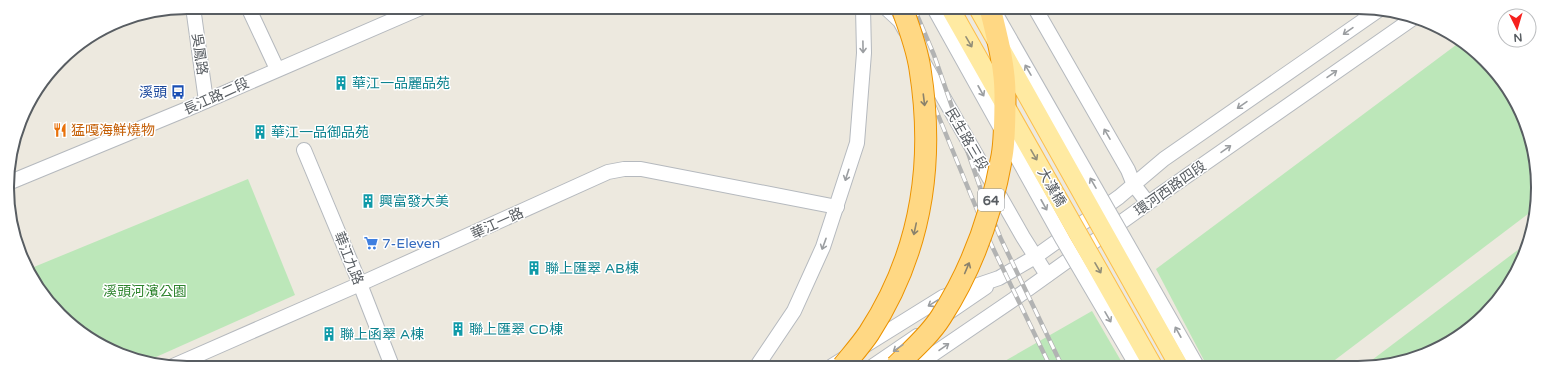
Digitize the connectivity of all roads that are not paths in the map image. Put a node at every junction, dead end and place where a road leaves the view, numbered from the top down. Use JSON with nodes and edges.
{"nodes":[{"id":1,"x":194,"y":14,"type":"edge"},
{"id":2,"x":251,"y":14,"type":"edge"},
{"id":3,"x":407,"y":14,"type":"edge"},
{"id":4,"x":863,"y":14,"type":"edge"},
{"id":5,"x":901,"y":14,"type":"edge"},
{"id":6,"x":901,"y":14,"type":"edge"},
{"id":7,"x":937,"y":14,"type":"edge"},
{"id":8,"x":953,"y":14,"type":"edge"},
{"id":9,"x":981,"y":14,"type":"edge"},
{"id":10,"x":992,"y":14,"type":"edge"},
{"id":11,"x":994,"y":14,"type":"edge"},
{"id":12,"x":1038,"y":14,"type":"edge"},
{"id":13,"x":1372,"y":14,"type":"edge"},
{"id":14,"x":1408,"y":22,"type":"edge"},
{"id":15,"x":277,"y":69,"type":"junction"},
{"id":16,"x":206,"y":101,"type":"junction"},
{"id":17,"x":304,"y":150,"type":"dead end"},
{"id":18,"x":14,"y":181,"type":"edge"},
{"id":19,"x":1134,"y":185,"type":"junction"},
{"id":20,"x":1148,"y":203,"type":"junction"},
{"id":21,"x":837,"y":207,"type":"junction"},
{"id":22,"x":1036,"y":257,"type":"junction"},
{"id":23,"x":1047,"y":276,"type":"junction"},
{"id":24,"x":999,"y":278,"type":"junction"},
{"id":25,"x":360,"y":284,"type":"junction"},
{"id":26,"x":183,"y":361,"type":"edge"},
{"id":27,"x":390,"y":361,"type":"edge"},
{"id":28,"x":760,"y":361,"type":"edge"},
{"id":29,"x":840,"y":361,"type":"edge"},
{"id":30,"x":847,"y":361,"type":"edge"},
{"id":31,"x":880,"y":361,"type":"edge"},
{"id":32,"x":901,"y":361,"type":"edge"},
{"id":33,"x":925,"y":361,"type":"edge"},
{"id":34,"x":1133,"y":361,"type":"edge"},
{"id":35,"x":1150,"y":361,"type":"edge"},
{"id":36,"x":1176,"y":361,"type":"edge"},
{"id":37,"x":1194,"y":361,"type":"edge"}],
"edges":[{"from":1,"to":16,"type":"street","name":"吳鳳路"},
{"from":2,"to":15,"type":"street"},
{"from":3,"to":15,"type":"street","name":"長江路二段"},
{"from":4,"to":21,"type":"street","one_way":true},
{"from":5,"to":22,"type":"street","name":"民生路三段"},
{"from":6,"to":30,"type":"highway","one_way":true,"bridge":true},
{"from":7,"to":34,"type":"street","one_way":true,"bridge":true},
{"from":8,"to":35,"type":"main road","name":"大漢橋","one_way":true,"bridge":true},
{"from":9,"to":36,"type":"main road","name":"大漢橋","bridge":true},
{"from":32,"to":10,"type":"highway","number":"64","one_way":true,"bridge":true},
{"from":37,"to":11,"type":"street","one_way":true,"bridge":true},
{"from":19,"to":12,"type":"street","one_way":true},
{"from":13,"to":19,"type":"street","name":"環河西路四段","one_way":true},
{"from":20,"to":14,"type":"street","name":"環河西路四段","one_way":true},
{"from":15,"to":16,"type":"street","name":"長江路二段"},
{"from":16,"to":18,"type":"street","name":"長江路二段"},
{"from":17,"to":25,"type":"street","name":"華江九路"},
{"from":19,"to":20,"type":"street"},
{"from":19,"to":22,"type":"street","name":"環河西路四段"},
{"from":20,"to":23,"type":"street","name":"環河西路四段"},
{"from":21,"to":25,"type":"street","name":"華江一路"},
{"from":21,"to":28,"type":"street","one_way":true},
{"from":22,"to":23,"type":"street","name":"民生路三段"},
{"from":22,"to":24,"type":"street","name":"環河西路四段"},
{"from":33,"to":23,"type":"street","name":"環河西路四段","one_way":true},
{"from":24,"to":29,"type":"street","name":"環河西路四段","one_way":true},
{"from":24,"to":31,"type":"street","name":"環河西路四段","one_way":true},
{"from":25,"to":26,"type":"street","name":"華江一路"},
{"from":25,"to":27,"type":"street","name":"華江九路"}]}
